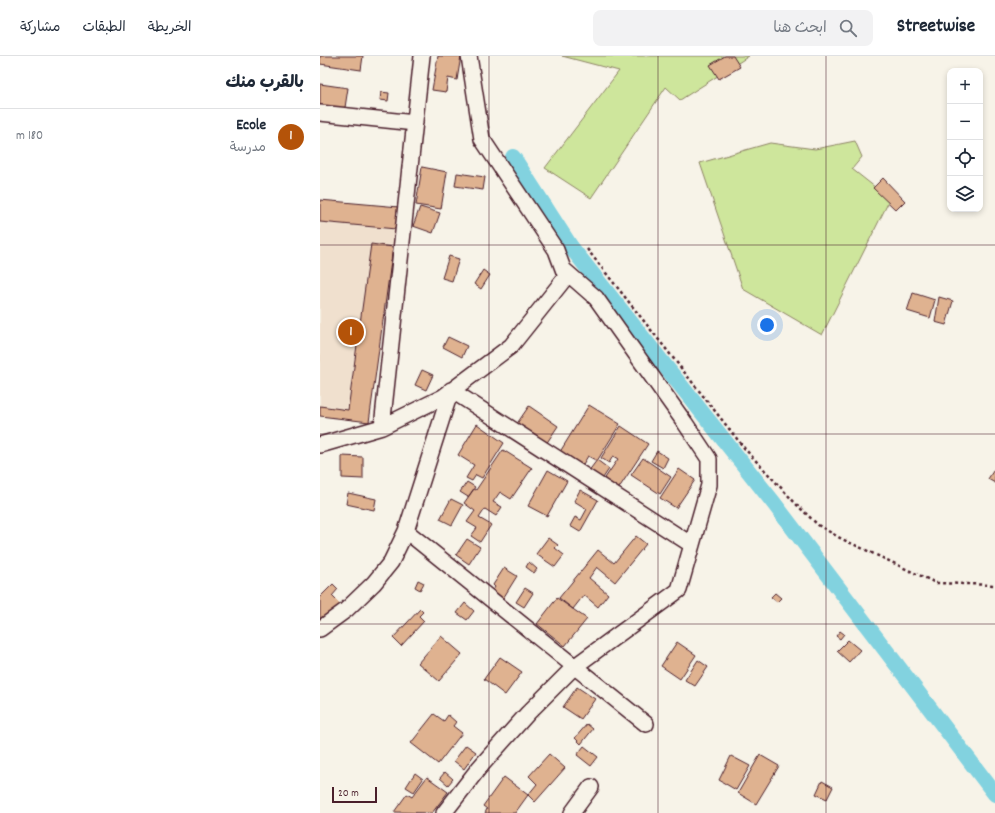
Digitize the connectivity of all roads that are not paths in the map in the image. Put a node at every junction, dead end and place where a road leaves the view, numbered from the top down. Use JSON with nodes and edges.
{"nodes":[{"id":1,"x":422,"y":56,"type":"edge"},
{"id":2,"x":469,"y":56,"type":"edge"},
{"id":3,"x":320,"y":113,"type":"edge"},
{"id":4,"x":415,"y":123,"type":"junction"},
{"id":5,"x":564,"y":270,"type":"junction"},
{"id":6,"x":451,"y":390,"type":"junction"},
{"id":7,"x":382,"y":427,"type":"junction"},
{"id":8,"x":320,"y":445,"type":"edge"},
{"id":9,"x":406,"y":531,"type":"junction"},
{"id":10,"x":692,"y":545,"type":"junction"},
{"id":11,"x":320,"y":629,"type":"edge"},
{"id":12,"x":574,"y":667,"type":"junction"},
{"id":13,"x":646,"y":724,"type":"dead end"},
{"id":14,"x":591,"y":787,"type":"dead end"},
{"id":15,"x":444,"y":813,"type":"edge"},
{"id":16,"x":572,"y":813,"type":"edge"}],
"edges":[{"from":1,"to":4,"type":"street"},
{"from":2,"to":5,"type":"street"},
{"from":3,"to":4,"type":"street"},
{"from":4,"to":7,"type":"street"},
{"from":5,"to":6,"type":"street"},
{"from":5,"to":10,"type":"street"},
{"from":6,"to":7,"type":"street"},
{"from":6,"to":9,"type":"street"},
{"from":6,"to":10,"type":"street"},
{"from":7,"to":8,"type":"street"},
{"from":9,"to":11,"type":"street"},
{"from":9,"to":12,"type":"street"},
{"from":10,"to":12,"type":"street"},
{"from":12,"to":13,"type":"street"},
{"from":12,"to":15,"type":"street"},
{"from":14,"to":16,"type":"street"}]}
